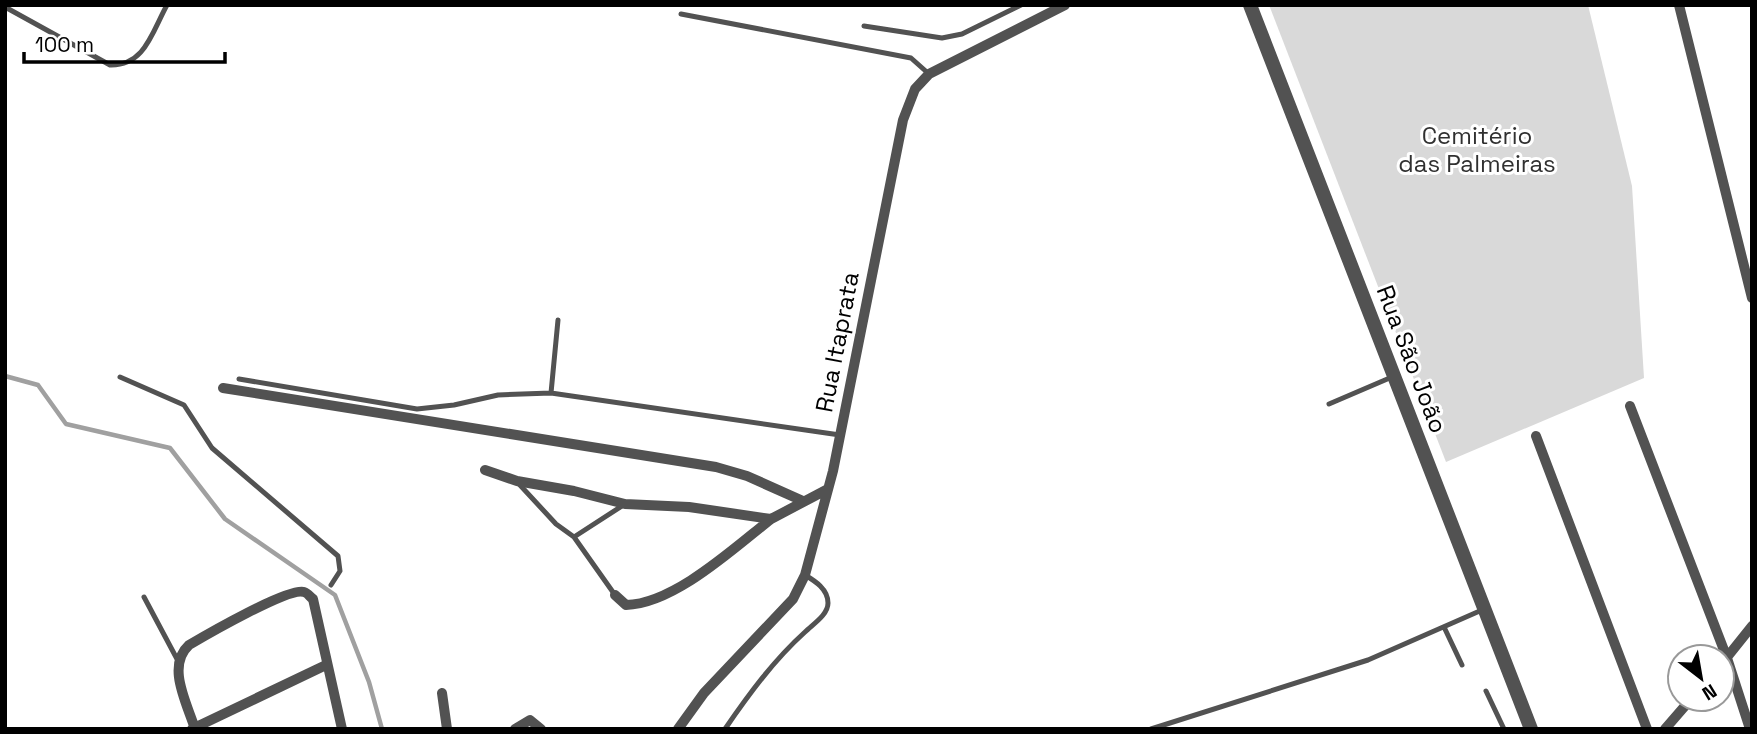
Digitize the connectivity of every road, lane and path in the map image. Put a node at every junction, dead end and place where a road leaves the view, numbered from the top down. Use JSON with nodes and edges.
{"nodes":[{"id":1,"x":167,"y":5,"type":"edge"},
{"id":2,"x":1021,"y":5,"type":"edge"},
{"id":3,"x":1065,"y":5,"type":"edge"},
{"id":4,"x":1250,"y":5,"type":"edge"},
{"id":5,"x":1679,"y":5,"type":"edge"},
{"id":6,"x":5,"y":7,"type":"edge"},
{"id":7,"x":681,"y":14,"type":"dead end"},
{"id":8,"x":864,"y":26,"type":"dead end"},
{"id":9,"x":929,"y":74,"type":"junction"},
{"id":10,"x":1752,"y":298,"type":"edge"},
{"id":11,"x":558,"y":320,"type":"dead end"},
{"id":12,"x":1395,"y":376,"type":"junction"},
{"id":13,"x":120,"y":377,"type":"dead end"},
{"id":14,"x":239,"y":379,"type":"dead end"},
{"id":15,"x":223,"y":388,"type":"dead end"},
{"id":16,"x":551,"y":393,"type":"junction"},
{"id":17,"x":1329,"y":404,"type":"dead end"},
{"id":18,"x":1630,"y":406,"type":"dead end"},
{"id":19,"x":840,"y":435,"type":"junction"},
{"id":20,"x":1536,"y":436,"type":"dead end"},
{"id":21,"x":485,"y":470,"type":"dead end"},
{"id":22,"x":517,"y":481,"type":"junction"},
{"id":23,"x":828,"y":489,"type":"junction"},
{"id":24,"x":803,"y":501,"type":"junction"},
{"id":25,"x":625,"y":504,"type":"junction"},
{"id":26,"x":771,"y":519,"type":"junction"},
{"id":27,"x":573,"y":537,"type":"junction"},
{"id":28,"x":805,"y":575,"type":"junction"},
{"id":29,"x":331,"y":585,"type":"dead end"},
{"id":30,"x":615,"y":595,"type":"joint"},
{"id":31,"x":144,"y":597,"type":"dead end"},
{"id":32,"x":1482,"y":610,"type":"junction"},
{"id":33,"x":1752,"y":626,"type":"edge"},
{"id":34,"x":1444,"y":627,"type":"junction"},
{"id":35,"x":1718,"y":643,"type":"edge"},
{"id":36,"x":1736,"y":645,"type":"edge"},
{"id":37,"x":177,"y":663,"type":"junction"},
{"id":38,"x":326,"y":665,"type":"junction"},
{"id":39,"x":1462,"y":665,"type":"dead end"},
{"id":40,"x":1486,"y":691,"type":"dead end"},
{"id":41,"x":1736,"y":692,"type":"edge"},
{"id":42,"x":442,"y":693,"type":"dead end"},
{"id":43,"x":1679,"y":713,"type":"edge"},
{"id":44,"x":194,"y":728,"type":"edge"},
{"id":45,"x":342,"y":729,"type":"edge"},
{"id":46,"x":447,"y":729,"type":"edge"},
{"id":47,"x":515,"y":729,"type":"edge"},
{"id":48,"x":541,"y":729,"type":"edge"},
{"id":49,"x":678,"y":729,"type":"edge"},
{"id":50,"x":725,"y":729,"type":"edge"},
{"id":51,"x":1151,"y":729,"type":"edge"},
{"id":52,"x":1504,"y":729,"type":"edge"},
{"id":53,"x":1531,"y":729,"type":"edge"},
{"id":54,"x":1647,"y":729,"type":"edge"},
{"id":55,"x":1665,"y":729,"type":"edge"},
{"id":56,"x":1750,"y":729,"type":"edge"}],
"edges":[{"from":1,"to":6,"type":"lane"},
{"from":2,"to":8,"type":"lane"},
{"from":3,"to":9,"type":"street","name":"Rua Itaprata"},
{"from":4,"to":12,"type":"street","name":"Rua São João"},
{"from":5,"to":10,"type":"street"},
{"from":7,"to":9,"type":"lane"},
{"from":9,"to":19,"type":"street","name":"Rua Itaprata"},
{"from":11,"to":16,"type":"lane"},
{"from":12,"to":17,"type":"lane"},
{"from":12,"to":32,"type":"street","name":"Rua São João"},
{"from":13,"to":29,"type":"lane"},
{"from":14,"to":16,"type":"lane"},
{"from":15,"to":24,"type":"street"},
{"from":16,"to":19,"type":"lane"},
{"from":18,"to":35,"type":"street"},
{"from":19,"to":23,"type":"street","name":"Rua Itaprata"},
{"from":20,"to":54,"type":"street"},
{"from":21,"to":22,"type":"street"},
{"from":22,"to":25,"type":"street"},
{"from":22,"to":27,"type":"lane"},
{"from":23,"to":24,"type":"street"},
{"from":23,"to":28,"type":"street","name":"Rua Itaprata"},
{"from":24,"to":26,"type":"street"},
{"from":25,"to":26,"type":"street"},
{"from":25,"to":27,"type":"lane"},
{"from":26,"to":30,"type":"street"},
{"from":27,"to":30,"type":"lane"},
{"from":28,"to":49,"type":"street","name":"Rua Itaprata"},
{"from":28,"to":50,"type":"lane"},
{"from":31,"to":37,"type":"lane"},
{"from":32,"to":34,"type":"lane"},
{"from":32,"to":53,"type":"street","name":"Rua São João"},
{"from":33,"to":36,"type":"street"},
{"from":34,"to":39,"type":"lane"},
{"from":34,"to":51,"type":"lane"},
{"from":37,"to":38,"type":"street"},
{"from":37,"to":44,"type":"street"},
{"from":38,"to":44,"type":"street"},
{"from":38,"to":45,"type":"street"},
{"from":40,"to":52,"type":"lane"},
{"from":41,"to":56,"type":"street"},
{"from":42,"to":46,"type":"street"},
{"from":43,"to":55,"type":"street"},
{"from":47,"to":48,"type":"street"}]}
